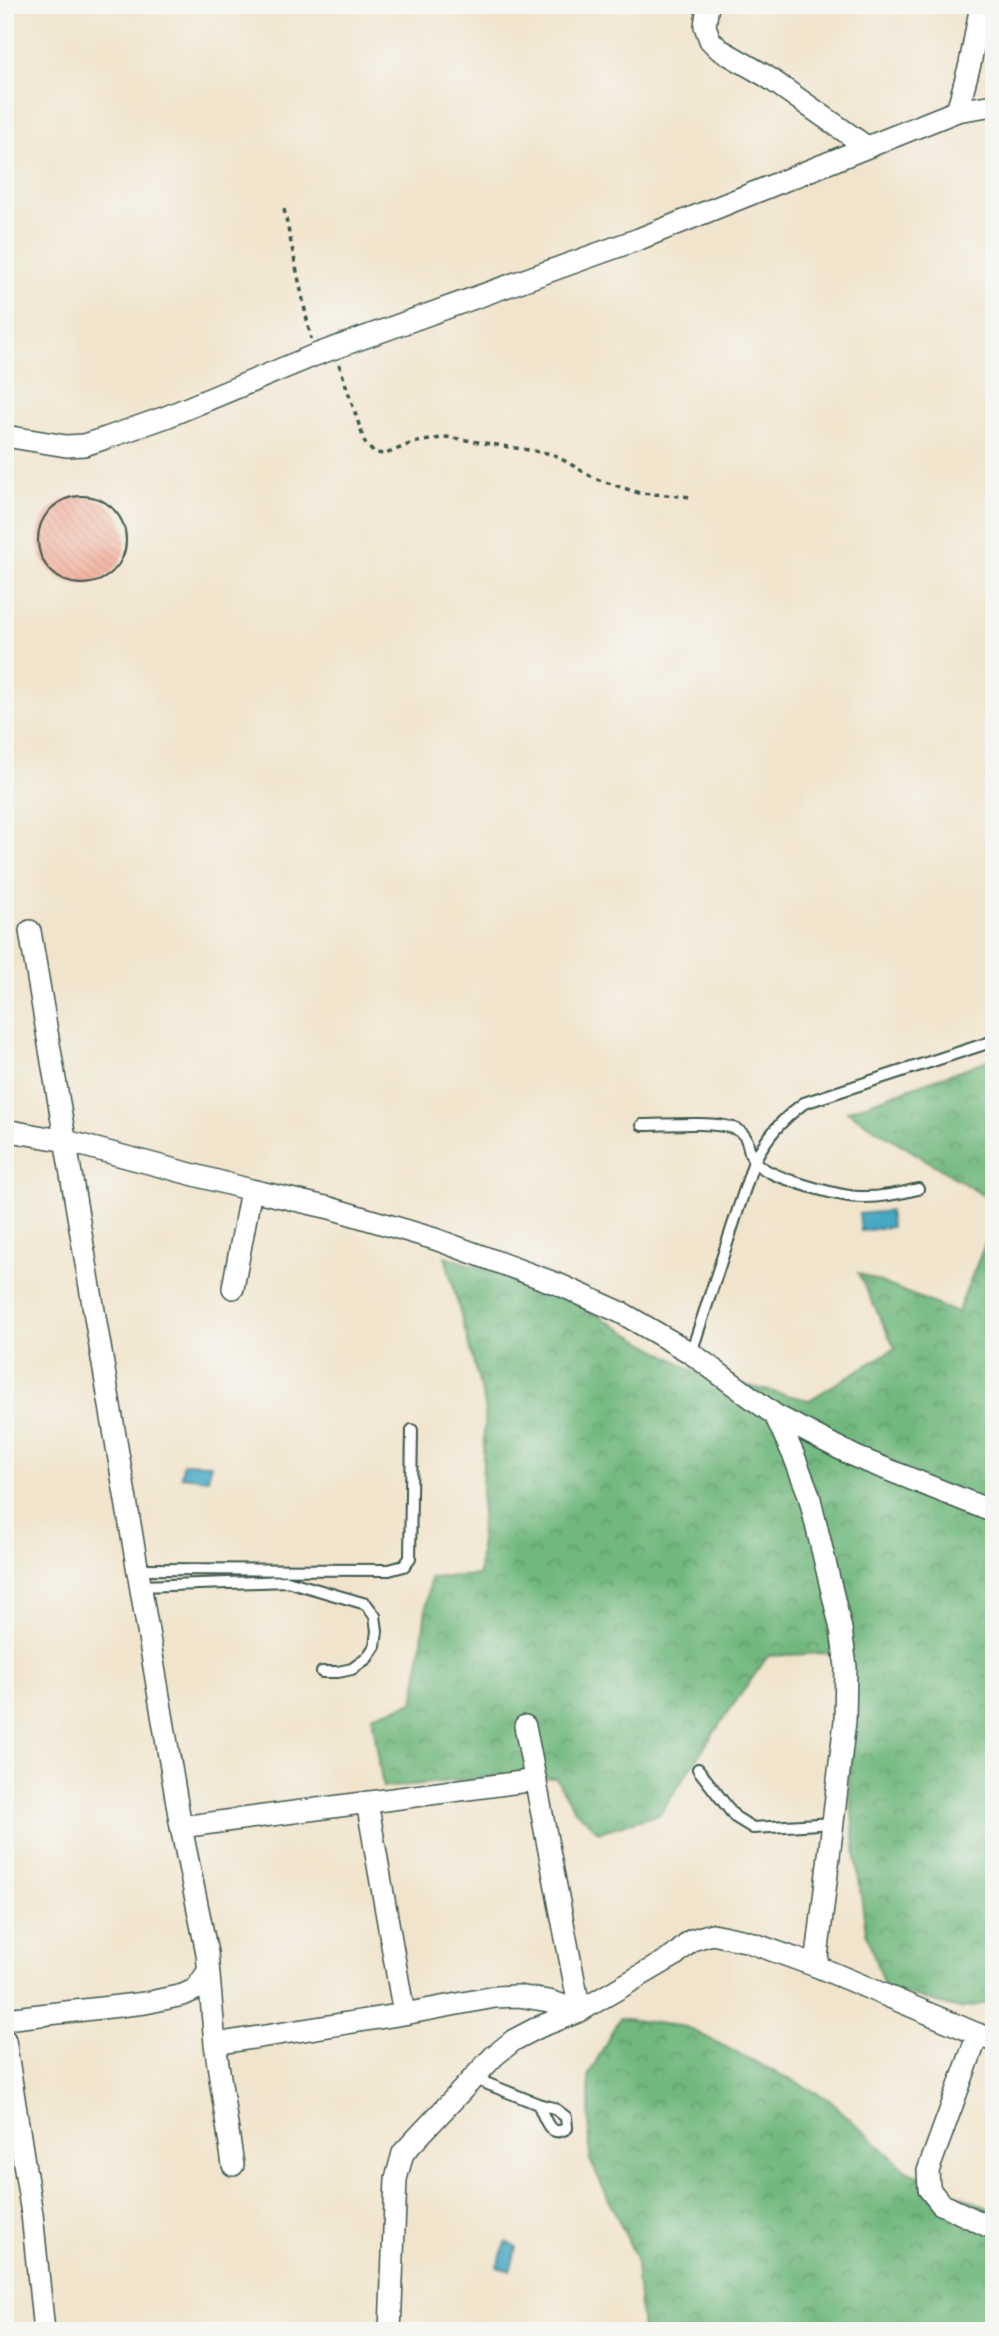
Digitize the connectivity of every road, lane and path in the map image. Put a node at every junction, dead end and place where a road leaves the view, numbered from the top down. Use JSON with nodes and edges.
{"nodes":[{"id":1,"x":708,"y":5,"type":"edge"},
{"id":2,"x":981,"y":5,"type":"edge"},
{"id":3,"x":994,"y":104,"type":"edge"},
{"id":4,"x":957,"y":111,"type":"junction"},
{"id":5,"x":867,"y":147,"type":"junction"},
{"id":6,"x":284,"y":209,"type":"dead end"},
{"id":7,"x":324,"y":352,"type":"junction"},
{"id":8,"x":5,"y":436,"type":"edge"},
{"id":9,"x":693,"y":497,"type":"dead end"},
{"id":10,"x":30,"y":931,"type":"dead end"},
{"id":11,"x":994,"y":1041,"type":"edge"},
{"id":12,"x":642,"y":1125,"type":"dead end"},
{"id":13,"x":5,"y":1130,"type":"edge"},
{"id":14,"x":66,"y":1141,"type":"junction"},
{"id":15,"x":754,"y":1161,"type":"junction"},
{"id":16,"x":919,"y":1189,"type":"dead end"},
{"id":17,"x":251,"y":1190,"type":"junction"},
{"id":18,"x":233,"y":1287,"type":"dead end"},
{"id":19,"x":691,"y":1353,"type":"junction"},
{"id":20,"x":775,"y":1415,"type":"junction"},
{"id":21,"x":412,"y":1430,"type":"dead end"},
{"id":22,"x":994,"y":1512,"type":"edge"},
{"id":23,"x":139,"y":1577,"type":"junction"},
{"id":24,"x":322,"y":1672,"type":"dead end"},
{"id":25,"x":525,"y":1726,"type":"dead end"},
{"id":26,"x":698,"y":1769,"type":"dead end"},
{"id":27,"x":536,"y":1780,"type":"junction"},
{"id":28,"x":367,"y":1802,"type":"junction"},
{"id":29,"x":834,"y":1823,"type":"junction"},
{"id":30,"x":181,"y":1827,"type":"junction"},
{"id":31,"x":816,"y":1966,"type":"junction"},
{"id":32,"x":207,"y":1973,"type":"junction"},
{"id":33,"x":580,"y":2011,"type":"junction"},
{"id":34,"x":404,"y":2014,"type":"junction"},
{"id":35,"x":5,"y":2019,"type":"edge"},
{"id":36,"x":986,"y":2038,"type":"edge"},
{"id":37,"x":5,"y":2039,"type":"edge"},
{"id":38,"x":215,"y":2044,"type":"junction"},
{"id":39,"x":473,"y":2078,"type":"junction"},
{"id":40,"x":538,"y":2104,"type":"dead end"},
{"id":41,"x":233,"y":2165,"type":"dead end"},
{"id":42,"x":994,"y":2229,"type":"edge"},
{"id":43,"x":44,"y":2331,"type":"edge"},
{"id":44,"x":390,"y":2331,"type":"edge"}],
"edges":[{"from":1,"to":5,"type":"street"},
{"from":2,"to":4,"type":"street"},
{"from":3,"to":4,"type":"street"},
{"from":4,"to":5,"type":"street"},
{"from":5,"to":7,"type":"street"},
{"from":6,"to":7,"type":"path"},
{"from":7,"to":8,"type":"street"},
{"from":7,"to":9,"type":"path"},
{"from":10,"to":14,"type":"street"},
{"from":11,"to":15,"type":"lane"},
{"from":12,"to":15,"type":"lane"},
{"from":13,"to":14,"type":"street"},
{"from":14,"to":17,"type":"street"},
{"from":14,"to":23,"type":"street"},
{"from":15,"to":16,"type":"lane"},
{"from":15,"to":19,"type":"lane"},
{"from":17,"to":18,"type":"street"},
{"from":17,"to":19,"type":"street"},
{"from":19,"to":20,"type":"street"},
{"from":20,"to":22,"type":"street"},
{"from":20,"to":29,"type":"street"},
{"from":21,"to":23,"type":"lane"},
{"from":23,"to":24,"type":"lane"},
{"from":23,"to":30,"type":"street"},
{"from":25,"to":27,"type":"street"},
{"from":26,"to":29,"type":"lane"},
{"from":27,"to":28,"type":"street"},
{"from":27,"to":33,"type":"street"},
{"from":28,"to":30,"type":"street"},
{"from":28,"to":34,"type":"street"},
{"from":29,"to":31,"type":"street"},
{"from":30,"to":32,"type":"street"},
{"from":31,"to":33,"type":"street"},
{"from":31,"to":36,"type":"street"},
{"from":32,"to":35,"type":"street"},
{"from":32,"to":38,"type":"street"},
{"from":33,"to":34,"type":"street"},
{"from":33,"to":39,"type":"street"},
{"from":34,"to":38,"type":"street"},
{"from":36,"to":42,"type":"street"},
{"from":37,"to":43,"type":"street"},
{"from":38,"to":41,"type":"street"},
{"from":39,"to":40,"type":"lane"},
{"from":39,"to":44,"type":"street"}]}
